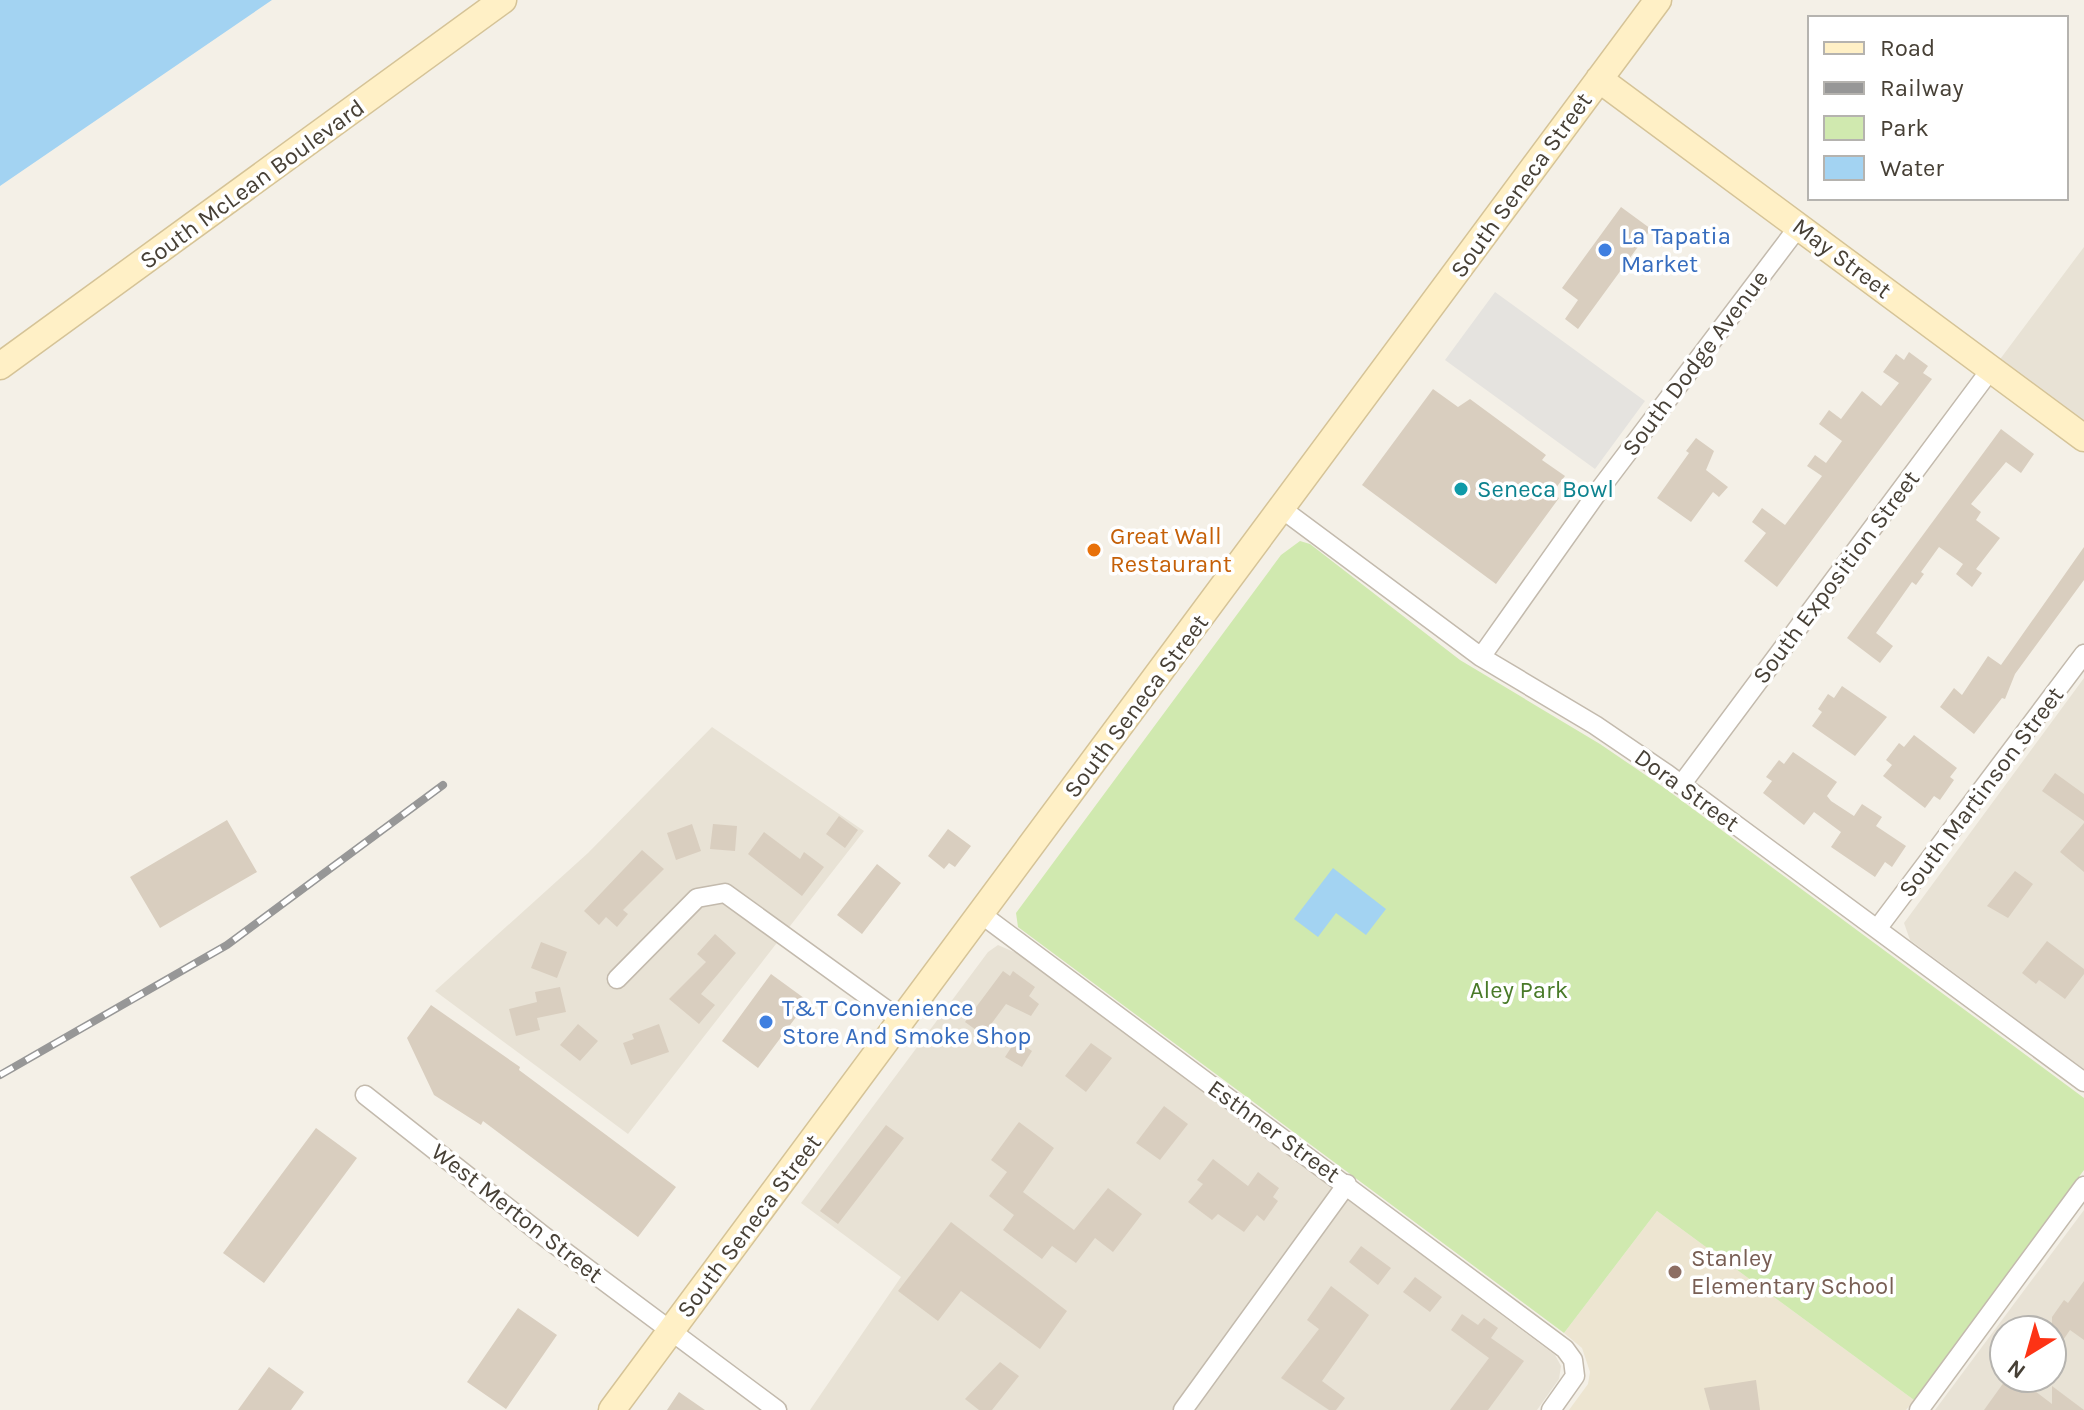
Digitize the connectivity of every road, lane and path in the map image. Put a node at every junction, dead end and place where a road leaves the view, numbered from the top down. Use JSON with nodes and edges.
{"nodes":[{"id":1,"x":503,"y":0,"type":"edge"},
{"id":2,"x":1658,"y":0,"type":"edge"},
{"id":3,"x":1599,"y":79,"type":"junction"},
{"id":4,"x":1799,"y":226,"type":"junction"},
{"id":5,"x":0,"y":366,"type":"edge"},
{"id":6,"x":1991,"y":369,"type":"junction"},
{"id":7,"x":2084,"y":438,"type":"edge"},
{"id":8,"x":1282,"y":509,"type":"junction"},
{"id":9,"x":2084,"y":654,"type":"edge"},
{"id":10,"x":1481,"y":657,"type":"junction"},
{"id":11,"x":1681,"y":785,"type":"junction"},
{"id":12,"x":981,"y":914,"type":"junction"},
{"id":13,"x":1877,"y":929,"type":"junction"},
{"id":14,"x":617,"y":979,"type":"dead end"},
{"id":15,"x":902,"y":1021,"type":"junction"},
{"id":16,"x":2084,"y":1082,"type":"edge"},
{"id":17,"x":365,"y":1095,"type":"dead end"},
{"id":18,"x":1347,"y":1184,"type":"junction"},
{"id":19,"x":2084,"y":1186,"type":"edge"},
{"id":20,"x":671,"y":1330,"type":"junction"},
{"id":21,"x":612,"y":1410,"type":"edge"},
{"id":22,"x":777,"y":1410,"type":"edge"},
{"id":23,"x":1183,"y":1410,"type":"edge"},
{"id":24,"x":1551,"y":1410,"type":"edge"},
{"id":25,"x":1919,"y":1410,"type":"edge"}],
"edges":[{"from":1,"to":5,"type":"street","name":"South McLean Boulevard"},
{"from":2,"to":3,"type":"street","name":"South Seneca Street"},
{"from":3,"to":4,"type":"street","name":"May Street"},
{"from":3,"to":8,"type":"street","name":"South Seneca Street"},
{"from":4,"to":6,"type":"street","name":"May Street"},
{"from":4,"to":10,"type":"street","name":"South Dodge Avenue"},
{"from":6,"to":7,"type":"street","name":"May Street"},
{"from":6,"to":11,"type":"street","name":"South Exposition Street"},
{"from":8,"to":10,"type":"street","name":"Dora Street"},
{"from":8,"to":12,"type":"street","name":"South Seneca Street"},
{"from":9,"to":13,"type":"street","name":"South Martinson Street"},
{"from":10,"to":11,"type":"street","name":"Dora Street"},
{"from":11,"to":13,"type":"street","name":"Dora Street"},
{"from":12,"to":15,"type":"street","name":"South Seneca Street"},
{"from":12,"to":18,"type":"street","name":"Esthner Street"},
{"from":13,"to":16,"type":"street","name":"Dora Street"},
{"from":14,"to":15,"type":"street"},
{"from":15,"to":20,"type":"street","name":"South Seneca Street"},
{"from":17,"to":20,"type":"street","name":"West Merton Street"},
{"from":18,"to":23,"type":"street"},
{"from":18,"to":24,"type":"street","name":"Esthner Street"},
{"from":19,"to":25,"type":"street"},
{"from":20,"to":21,"type":"street","name":"South Seneca Street"},
{"from":20,"to":22,"type":"street","name":"West Merton Street"}]}
